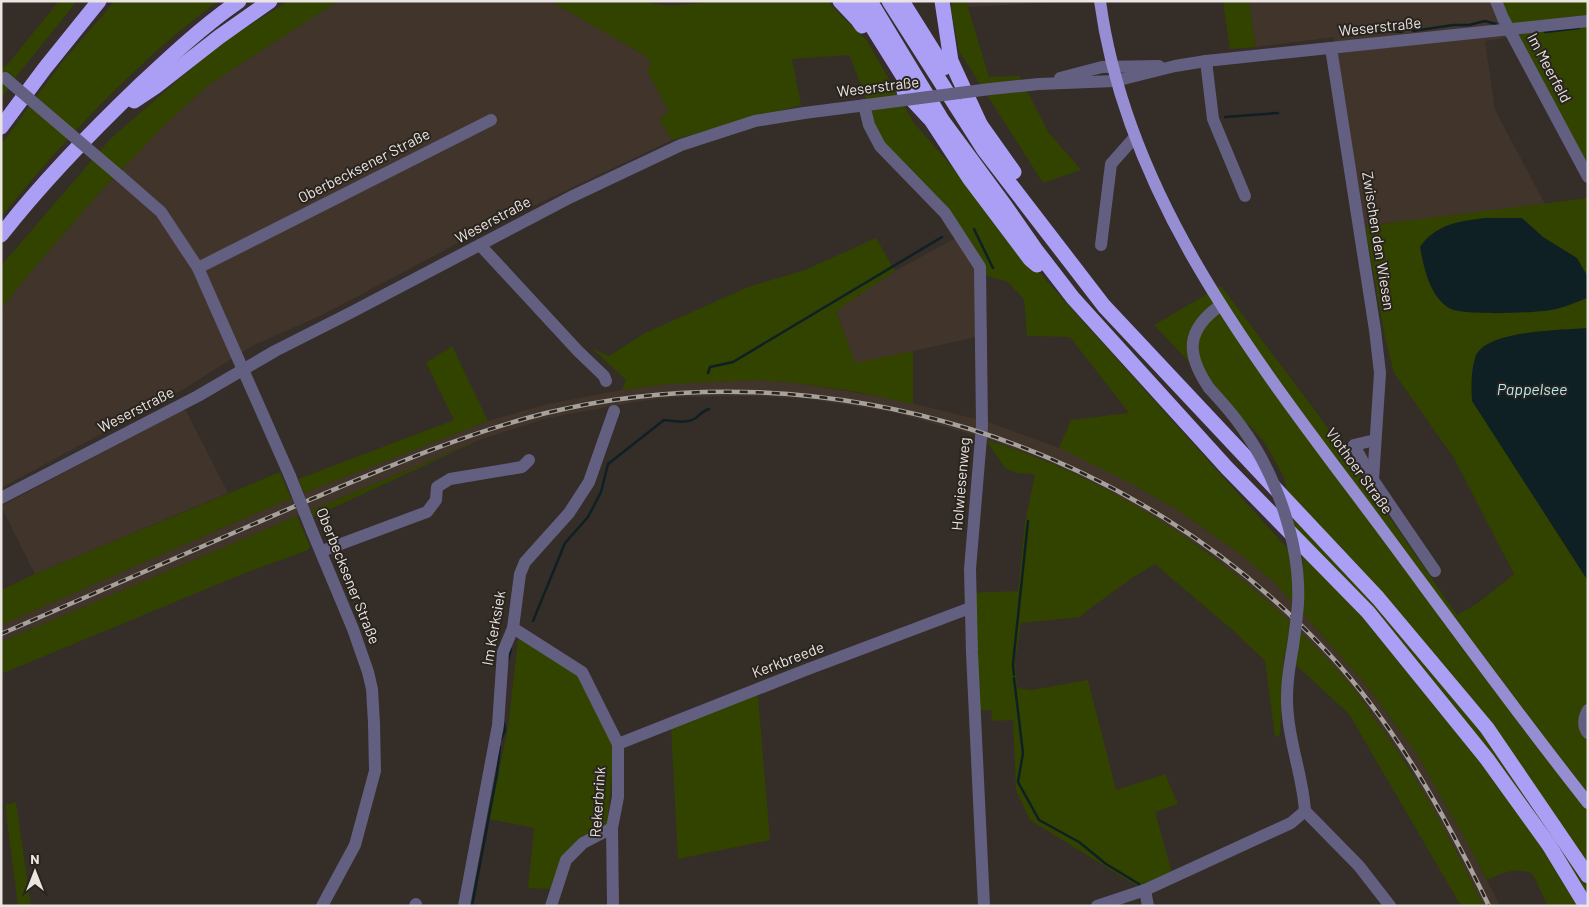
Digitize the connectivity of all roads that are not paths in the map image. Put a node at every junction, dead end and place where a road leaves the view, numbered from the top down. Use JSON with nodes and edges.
{"nodes":[{"id":1,"x":99,"y":1,"type":"edge"},
{"id":2,"x":239,"y":1,"type":"edge"},
{"id":3,"x":270,"y":1,"type":"edge"},
{"id":4,"x":840,"y":1,"type":"edge"},
{"id":5,"x":856,"y":1,"type":"edge"},
{"id":6,"x":870,"y":1,"type":"edge"},
{"id":7,"x":889,"y":1,"type":"edge"},
{"id":8,"x":902,"y":1,"type":"edge"},
{"id":9,"x":942,"y":1,"type":"edge"},
{"id":10,"x":1100,"y":1,"type":"edge"},
{"id":11,"x":1496,"y":1,"type":"edge"},
{"id":12,"x":1588,"y":21,"type":"edge"},
{"id":13,"x":1510,"y":30,"type":"junction"},
{"id":14,"x":1331,"y":48,"type":"junction"},
{"id":15,"x":1206,"y":61,"type":"junction"},
{"id":16,"x":1112,"y":66,"type":"junction"},
{"id":17,"x":1175,"y":66,"type":"junction"},
{"id":18,"x":3,"y":77,"type":"edge"},
{"id":19,"x":1116,"y":81,"type":"junction"},
{"id":20,"x":1039,"y":84,"type":"junction"},
{"id":21,"x":864,"y":105,"type":"junction"},
{"id":22,"x":929,"y":118,"type":"junction"},
{"id":23,"x":491,"y":120,"type":"dead end"},
{"id":24,"x":99,"y":124,"type":"junction"},
{"id":25,"x":1,"y":127,"type":"edge"},
{"id":26,"x":982,"y":128,"type":"junction"},
{"id":27,"x":1134,"y":138,"type":"junction"},
{"id":28,"x":1588,"y":177,"type":"edge"},
{"id":29,"x":1245,"y":196,"type":"dead end"},
{"id":30,"x":1,"y":235,"type":"edge"},
{"id":31,"x":480,"y":245,"type":"junction"},
{"id":32,"x":1101,"y":245,"type":"dead end"},
{"id":33,"x":198,"y":268,"type":"junction"},
{"id":34,"x":1073,"y":298,"type":"junction"},
{"id":35,"x":1221,"y":305,"type":"junction"},
{"id":36,"x":1104,"y":306,"type":"junction"},
{"id":37,"x":243,"y":369,"type":"junction"},
{"id":38,"x":606,"y":381,"type":"dead end"},
{"id":39,"x":614,"y":410,"type":"dead end"},
{"id":40,"x":1375,"y":440,"type":"junction"},
{"id":41,"x":529,"y":460,"type":"dead end"},
{"id":42,"x":1373,"y":480,"type":"junction"},
{"id":43,"x":1,"y":498,"type":"edge"},
{"id":44,"x":322,"y":551,"type":"junction"},
{"id":45,"x":1435,"y":571,"type":"dead end"},
{"id":46,"x":970,"y":608,"type":"junction"},
{"id":47,"x":513,"y":628,"type":"junction"},
{"id":48,"x":1588,"y":710,"type":"edge"},
{"id":49,"x":1588,"y":733,"type":"edge"},
{"id":50,"x":618,"y":744,"type":"junction"},
{"id":51,"x":1588,"y":803,"type":"edge"},
{"id":52,"x":1305,"y":811,"type":"junction"},
{"id":53,"x":612,"y":828,"type":"junction"},
{"id":54,"x":1588,"y":876,"type":"edge"},
{"id":55,"x":1145,"y":890,"type":"junction"},
{"id":56,"x":322,"y":906,"type":"edge"},
{"id":57,"x":464,"y":906,"type":"edge"},
{"id":58,"x":551,"y":906,"type":"edge"},
{"id":59,"x":613,"y":906,"type":"edge"},
{"id":60,"x":984,"y":906,"type":"edge"},
{"id":61,"x":1097,"y":906,"type":"edge"},
{"id":62,"x":1148,"y":906,"type":"edge"},
{"id":63,"x":1390,"y":906,"type":"edge"},
{"id":64,"x":1586,"y":906,"type":"edge"}],
"edges":[{"from":1,"to":25,"type":"highway"},
{"from":2,"to":24,"type":"highway"},
{"from":3,"to":24,"type":"highway"},
{"from":4,"to":22,"type":"highway"},
{"from":5,"to":22,"type":"highway"},
{"from":6,"to":34,"type":"highway"},
{"from":7,"to":36,"type":"highway"},
{"from":8,"to":26,"type":"highway"},
{"from":9,"to":26,"type":"highway"},
{"from":10,"to":16,"type":"main road","name":"Vlothoer Straße"},
{"from":11,"to":13,"type":"street","name":"Im Meerfeld"},
{"from":12,"to":13,"type":"street","name":"Weserstraße"},
{"from":13,"to":14,"type":"street","name":"Weserstraße"},
{"from":13,"to":28,"type":"street","name":"Im Meerfeld"},
{"from":14,"to":15,"type":"street","name":"Weserstraße"},
{"from":14,"to":40,"type":"street","name":"Zwischen den Wiesen"},
{"from":15,"to":17,"type":"street","name":"Weserstraße"},
{"from":15,"to":29,"type":"street"},
{"from":16,"to":17,"type":"street","name":"Weserstraße"},
{"from":16,"to":19,"type":"main road","name":"Vlothoer Straße"},
{"from":16,"to":20,"type":"street","name":"Weserstraße"},
{"from":17,"to":19,"type":"street","name":"Weserstraße"},
{"from":18,"to":33,"type":"street","name":"Oberbecksener Straße","bridge":true},
{"from":19,"to":20,"type":"street","name":"Weserstraße"},
{"from":19,"to":27,"type":"main road","name":"Vlothoer Straße"},
{"from":20,"to":21,"type":"street","name":"Weserstraße","bridge":true},
{"from":21,"to":31,"type":"street","name":"Weserstraße"},
{"from":21,"to":46,"type":"street","name":"Holwiesenweg"},
{"from":22,"to":34,"type":"highway"},
{"from":23,"to":33,"type":"street","name":"Oberbecksener Straße"},
{"from":24,"to":30,"type":"highway"},
{"from":26,"to":36,"type":"highway"},
{"from":27,"to":32,"type":"street"},
{"from":27,"to":35,"type":"main road","name":"Vlothoer Straße"},
{"from":31,"to":37,"type":"street","name":"Weserstraße"},
{"from":31,"to":38,"type":"street"},
{"from":33,"to":37,"type":"street","name":"Oberbecksener Straße"},
{"from":34,"to":64,"type":"highway"},
{"from":35,"to":51,"type":"main road","name":"Vlothoer Straße"},
{"from":35,"to":52,"type":"street","bridge":true},
{"from":36,"to":54,"type":"highway"},
{"from":37,"to":43,"type":"street","name":"Weserstraße"},
{"from":37,"to":44,"type":"street","name":"Oberbecksener Straße","bridge":true},
{"from":39,"to":47,"type":"street","name":"Im Kerksiek"},
{"from":40,"to":42,"type":"street","name":"Zwischen den Wiesen"},
{"from":40,"to":42,"type":"street"},
{"from":41,"to":44,"type":"street"},
{"from":42,"to":45,"type":"street"},
{"from":44,"to":56,"type":"street","name":"Oberbecksener Straße"},
{"from":46,"to":50,"type":"street","name":"Kerkbreede"},
{"from":46,"to":60,"type":"street","name":"Holwiesenweg"},
{"from":47,"to":50,"type":"street","name":"Rekerbrink"},
{"from":47,"to":57,"type":"street","name":"Im Kerksiek"},
{"from":48,"to":49,"type":"street"},
{"from":50,"to":53,"type":"street","name":"Rekerbrink"},
{"from":52,"to":55,"type":"street"},
{"from":52,"to":63,"type":"street"},
{"from":53,"to":58,"type":"street"},
{"from":53,"to":59,"type":"street","name":"Rekerbrink"},
{"from":55,"to":61,"type":"street"},
{"from":55,"to":62,"type":"street"}]}
